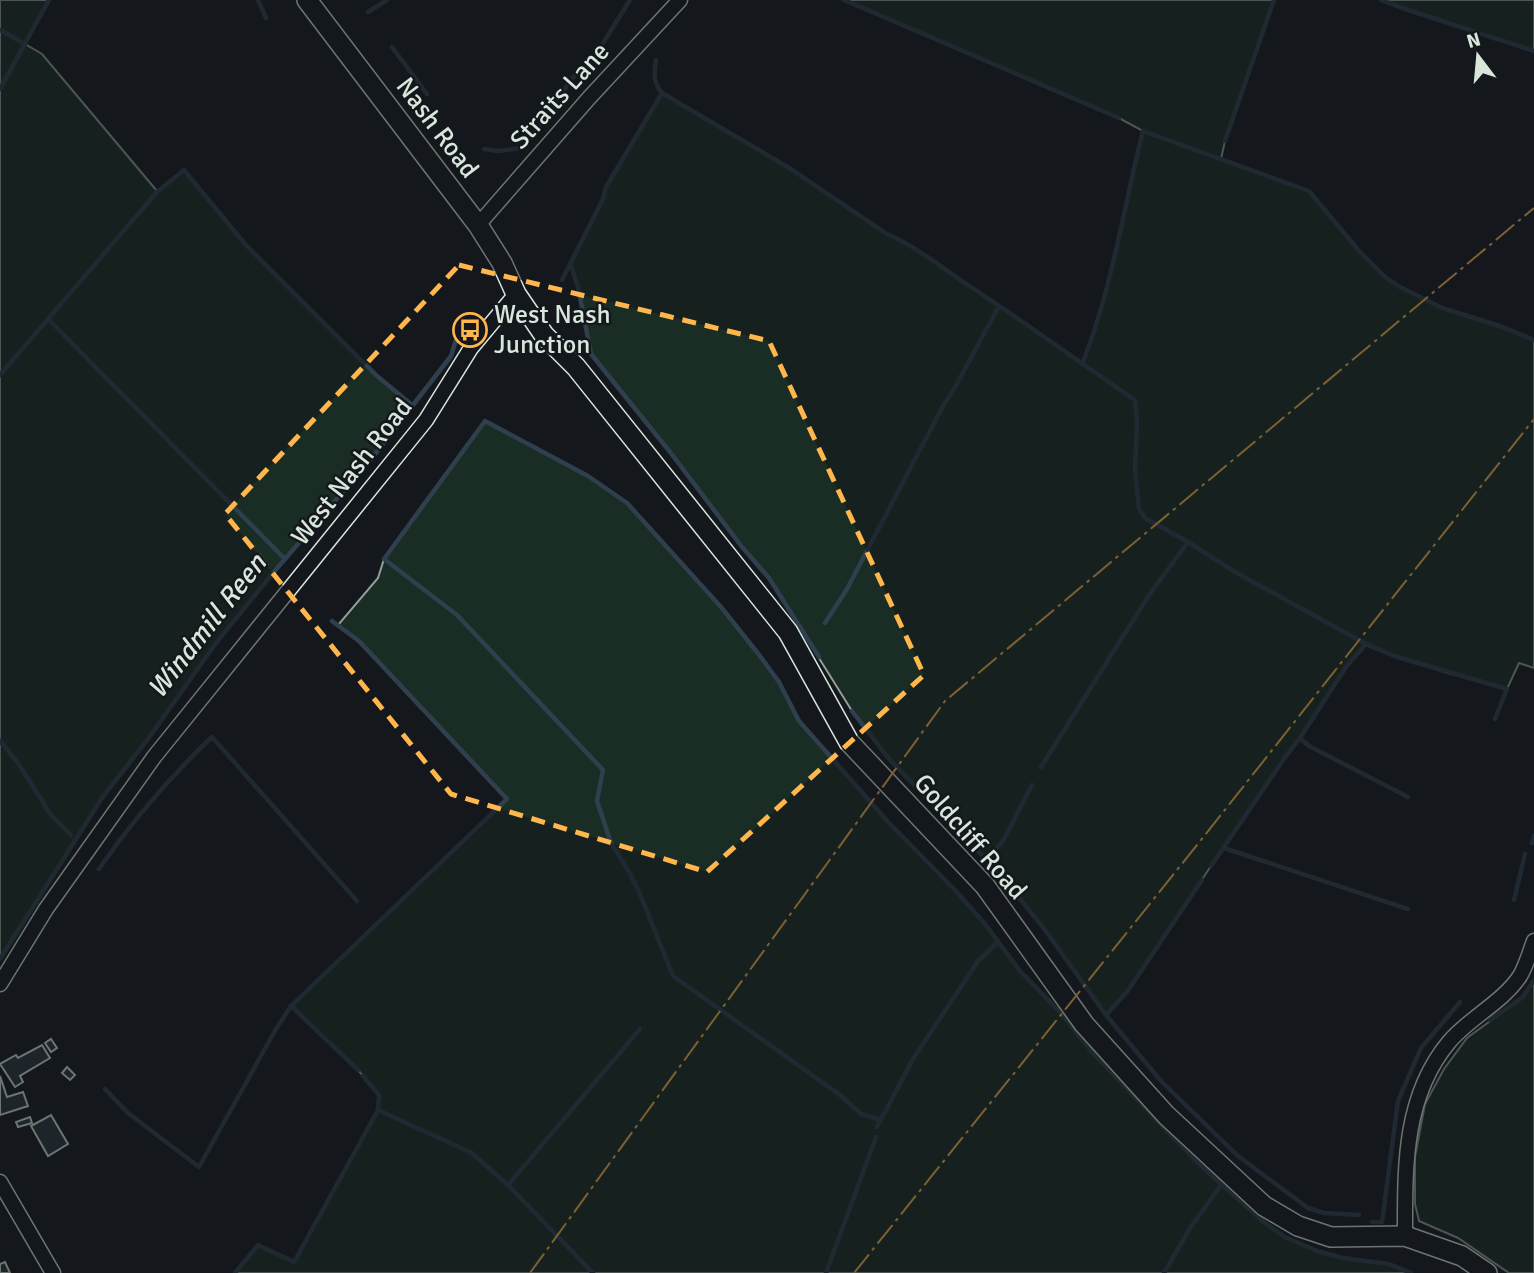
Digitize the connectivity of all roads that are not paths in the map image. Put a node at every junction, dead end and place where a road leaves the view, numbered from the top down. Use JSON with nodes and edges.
{"nodes":[{"id":1,"x":307,"y":0,"type":"edge"},
{"id":2,"x":680,"y":0,"type":"edge"},
{"id":3,"x":478,"y":225,"type":"junction"},
{"id":4,"x":516,"y":294,"type":"junction"},
{"id":5,"x":1534,"y":941,"type":"edge"},
{"id":6,"x":0,"y":984,"type":"edge"},
{"id":7,"x":0,"y":1182,"type":"edge"},
{"id":8,"x":1405,"y":1236,"type":"junction"},
{"id":9,"x":53,"y":1273,"type":"edge"},
{"id":10,"x":1487,"y":1273,"type":"edge"}],
"edges":[{"from":1,"to":3,"type":"street","name":"Nash Road"},
{"from":2,"to":3,"type":"street","name":"Straits Lane"},
{"from":3,"to":4,"type":"street","name":"Nash Road"},
{"from":4,"to":6,"type":"street","name":"West Nash Road"},
{"from":4,"to":8,"type":"street","name":"Goldcliff Road"},
{"from":5,"to":8,"type":"street"},
{"from":7,"to":9,"type":"street"},
{"from":8,"to":10,"type":"street","name":"Goldcliff Road"}]}
